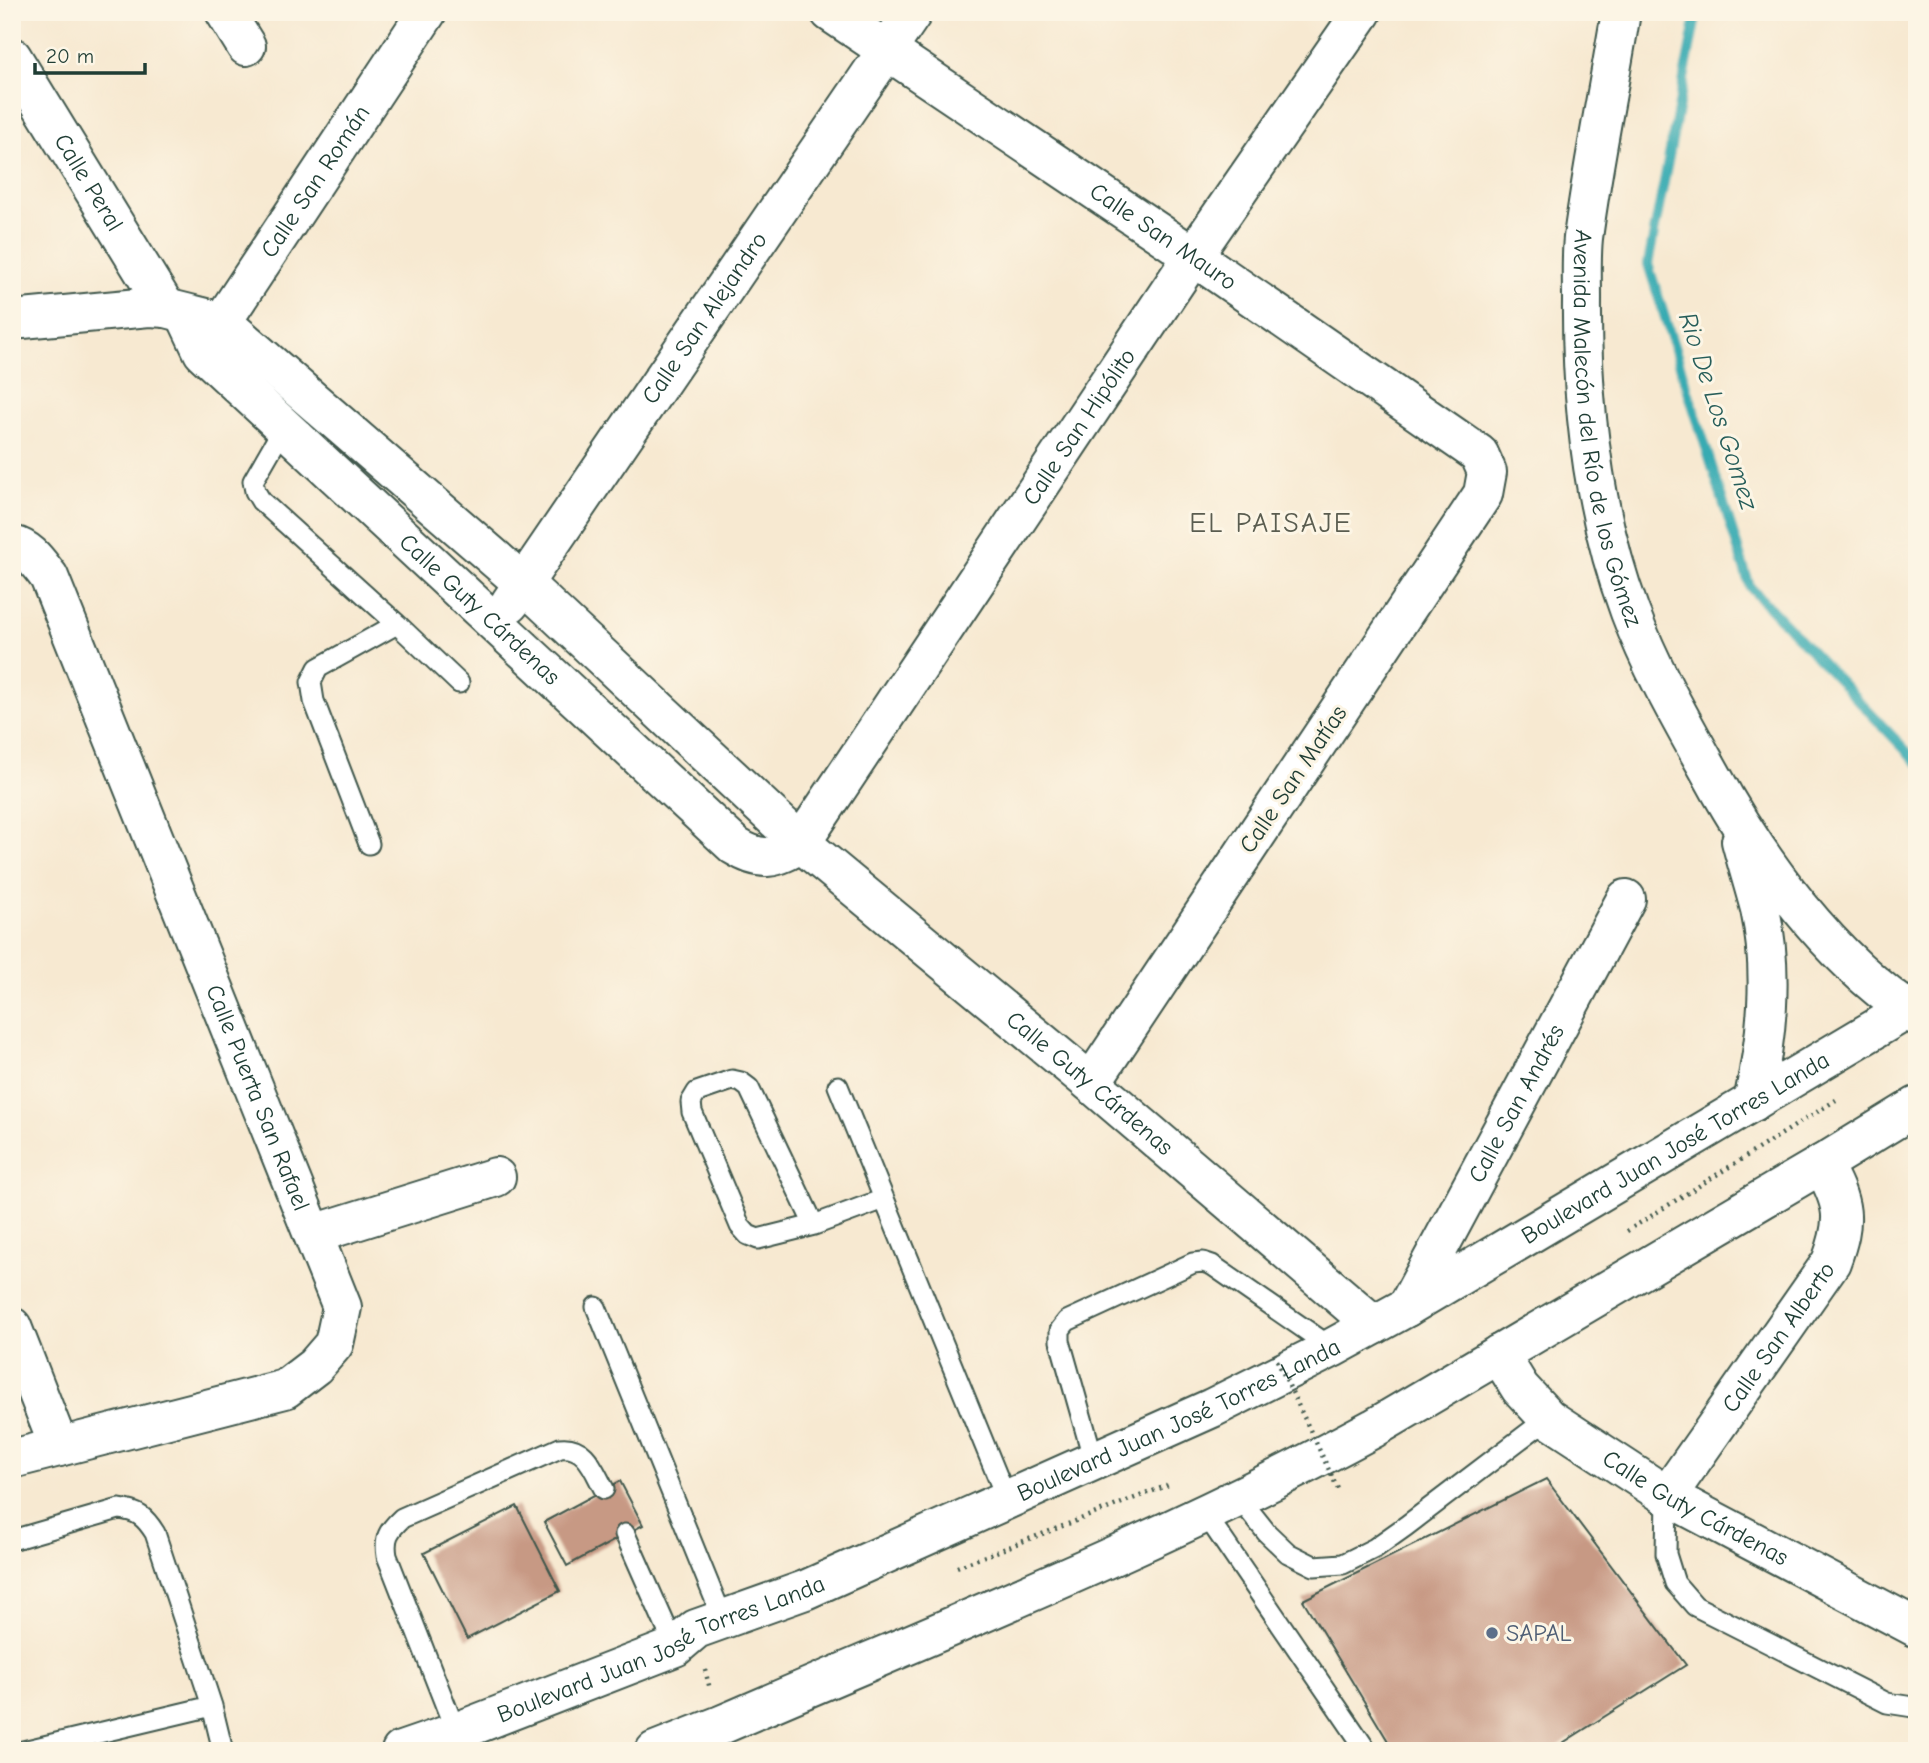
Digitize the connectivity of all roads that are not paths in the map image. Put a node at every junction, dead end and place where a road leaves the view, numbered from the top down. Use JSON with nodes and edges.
{"nodes":[{"id":1,"x":225,"y":12,"type":"edge"},
{"id":2,"x":428,"y":12,"type":"edge"},
{"id":3,"x":830,"y":12,"type":"edge"},
{"id":4,"x":914,"y":12,"type":"edge"},
{"id":5,"x":1362,"y":12,"type":"edge"},
{"id":6,"x":1621,"y":12,"type":"edge"},
{"id":7,"x":246,"y":46,"type":"dead end"},
{"id":8,"x":887,"y":51,"type":"junction"},
{"id":9,"x":12,"y":57,"type":"edge"},
{"id":10,"x":1193,"y":256,"type":"junction"},
{"id":11,"x":176,"y":311,"type":"junction"},
{"id":12,"x":12,"y":320,"type":"edge"},
{"id":13,"x":212,"y":337,"type":"junction"},
{"id":14,"x":284,"y":427,"type":"junction"},
{"id":15,"x":1487,"y":472,"type":"joint"},
{"id":16,"x":12,"y":545,"type":"edge"},
{"id":17,"x":523,"y":583,"type":"junction"},
{"id":18,"x":397,"y":624,"type":"junction"},
{"id":19,"x":496,"y":624,"type":"junction"},
{"id":20,"x":459,"y":683,"type":"dead end"},
{"id":21,"x":1737,"y":822,"type":"junction"},
{"id":22,"x":369,"y":844,"type":"dead end"},
{"id":23,"x":801,"y":844,"type":"junction"},
{"id":24,"x":1626,"y":899,"type":"dead end"},
{"id":25,"x":1914,"y":1010,"type":"edge"},
{"id":26,"x":1091,"y":1083,"type":"junction"},
{"id":27,"x":838,"y":1086,"type":"dead end"},
{"id":28,"x":1753,"y":1102,"type":"junction"},
{"id":29,"x":1917,"y":1106,"type":"edge"},
{"id":30,"x":1822,"y":1164,"type":"junction"},
{"id":31,"x":496,"y":1177,"type":"dead end"},
{"id":32,"x":884,"y":1199,"type":"junction"},
{"id":33,"x":814,"y":1225,"type":"junction"},
{"id":34,"x":314,"y":1234,"type":"junction"},
{"id":35,"x":596,"y":1307,"type":"dead end"},
{"id":36,"x":1407,"y":1307,"type":"junction"},
{"id":37,"x":1374,"y":1325,"type":"junction"},
{"id":38,"x":12,"y":1327,"type":"edge"},
{"id":39,"x":1332,"y":1348,"type":"junction"},
{"id":40,"x":1499,"y":1354,"type":"junction"},
{"id":41,"x":1548,"y":1418,"type":"junction"},
{"id":42,"x":60,"y":1447,"type":"junction"},
{"id":43,"x":12,"y":1459,"type":"edge"},
{"id":44,"x":1094,"y":1461,"type":"junction"},
{"id":45,"x":604,"y":1489,"type":"dead end"},
{"id":46,"x":1667,"y":1496,"type":"junction"},
{"id":47,"x":1240,"y":1499,"type":"junction"},
{"id":48,"x":1007,"y":1500,"type":"junction"},
{"id":49,"x":1206,"y":1515,"type":"junction"},
{"id":50,"x":625,"y":1534,"type":"dead end"},
{"id":51,"x":12,"y":1540,"type":"edge"},
{"id":52,"x":1917,"y":1628,"type":"edge"},
{"id":53,"x":698,"y":1632,"type":"junction"},
{"id":54,"x":212,"y":1706,"type":"junction"},
{"id":55,"x":1917,"y":1706,"type":"edge"},
{"id":56,"x":456,"y":1732,"type":"junction"},
{"id":57,"x":23,"y":1751,"type":"edge"},
{"id":58,"x":223,"y":1751,"type":"edge"},
{"id":59,"x":401,"y":1751,"type":"edge"},
{"id":60,"x":655,"y":1751,"type":"edge"},
{"id":61,"x":1367,"y":1751,"type":"edge"}],
"edges":[{"from":1,"to":7,"type":"street"},
{"from":2,"to":13,"type":"street","name":"Calle San Román"},
{"from":3,"to":8,"type":"street","name":"Calle San Mauro"},
{"from":4,"to":8,"type":"street","name":"Calle San Alejandro"},
{"from":5,"to":10,"type":"street","name":"Calle San Hipólito"},
{"from":6,"to":21,"type":"street","name":"Avenida Malecón del Río de los Gómez"},
{"from":8,"to":10,"type":"street","name":"Calle San Mauro"},
{"from":8,"to":17,"type":"street","name":"Calle San Alejandro"},
{"from":9,"to":11,"type":"street","name":"Calle Peral"},
{"from":10,"to":15,"type":"street","name":"Calle San Mauro"},
{"from":10,"to":23,"type":"street","name":"Calle San Hipólito"},
{"from":11,"to":12,"type":"street","name":"Calle Guty Cárdenas"},
{"from":11,"to":13,"type":"street","name":"Calle Guty Cárdenas"},
{"from":13,"to":14,"type":"street","name":"Calle Guty Cárdenas"},
{"from":13,"to":17,"type":"street","name":"Calle Guty Cárdenas"},
{"from":14,"to":18,"type":"lane"},
{"from":14,"to":19,"type":"street","name":"Calle Guty Cárdenas"},
{"from":15,"to":26,"type":"street","name":"Calle San Matías"},
{"from":16,"to":34,"type":"street","name":"Calle Puerta San Rafael"},
{"from":17,"to":19,"type":"street","name":"Calle San Alejandro"},
{"from":17,"to":23,"type":"street","name":"Calle Guty Cárdenas"},
{"from":18,"to":20,"type":"lane"},
{"from":18,"to":22,"type":"lane"},
{"from":19,"to":23,"type":"street","name":"Calle Guty Cárdenas"},
{"from":21,"to":25,"type":"street"},
{"from":21,"to":28,"type":"street"},
{"from":23,"to":26,"type":"street","name":"Calle Guty Cárdenas"},
{"from":24,"to":36,"type":"street","name":"Calle San Andrés"},
{"from":25,"to":28,"type":"street","name":"Boulevard Juan José Torres Landa"},
{"from":26,"to":37,"type":"street","name":"Calle Guty Cárdenas"},
{"from":27,"to":32,"type":"lane"},
{"from":28,"to":36,"type":"street","name":"Boulevard Juan José Torres Landa"},
{"from":29,"to":30,"type":"street"},
{"from":30,"to":40,"type":"street"},
{"from":30,"to":46,"type":"street","name":"Calle San Alberto"},
{"from":31,"to":34,"type":"street"},
{"from":32,"to":33,"type":"lane"},
{"from":32,"to":48,"type":"lane"},
{"from":33,"to":33,"type":"lane"},
{"from":34,"to":42,"type":"street","name":"Calle Puerta San Rafael"},
{"from":35,"to":53,"type":"lane"},
{"from":36,"to":37,"type":"street","name":"Boulevard Juan José Torres Landa"},
{"from":37,"to":39,"type":"street","name":"Boulevard Juan José Torres Landa"},
{"from":38,"to":42,"type":"street"},
{"from":39,"to":44,"type":"street","name":"Boulevard Juan José Torres Landa"},
{"from":39,"to":44,"type":"lane"},
{"from":40,"to":41,"type":"street","name":"Calle Guty Cárdenas"},
{"from":40,"to":47,"type":"street"},
{"from":41,"to":46,"type":"street","name":"Calle Guty Cárdenas"},
{"from":41,"to":47,"type":"lane"},
{"from":42,"to":43,"type":"street","name":"Calle Puerta San Rafael"},
{"from":44,"to":48,"type":"street","name":"Boulevard Juan José Torres Landa"},
{"from":45,"to":56,"type":"lane"},
{"from":46,"to":52,"type":"street","name":"Calle Guty Cárdenas"},
{"from":46,"to":55,"type":"lane"},
{"from":47,"to":49,"type":"street"},
{"from":48,"to":53,"type":"street","name":"Boulevard Juan José Torres Landa"},
{"from":49,"to":60,"type":"street"},
{"from":49,"to":61,"type":"lane"},
{"from":50,"to":53,"type":"lane"},
{"from":51,"to":54,"type":"lane"},
{"from":53,"to":56,"type":"street","name":"Boulevard Juan José Torres Landa"},
{"from":54,"to":57,"type":"lane"},
{"from":54,"to":58,"type":"lane"},
{"from":56,"to":59,"type":"street","name":"Boulevard Juan José Torres Landa"}]}
